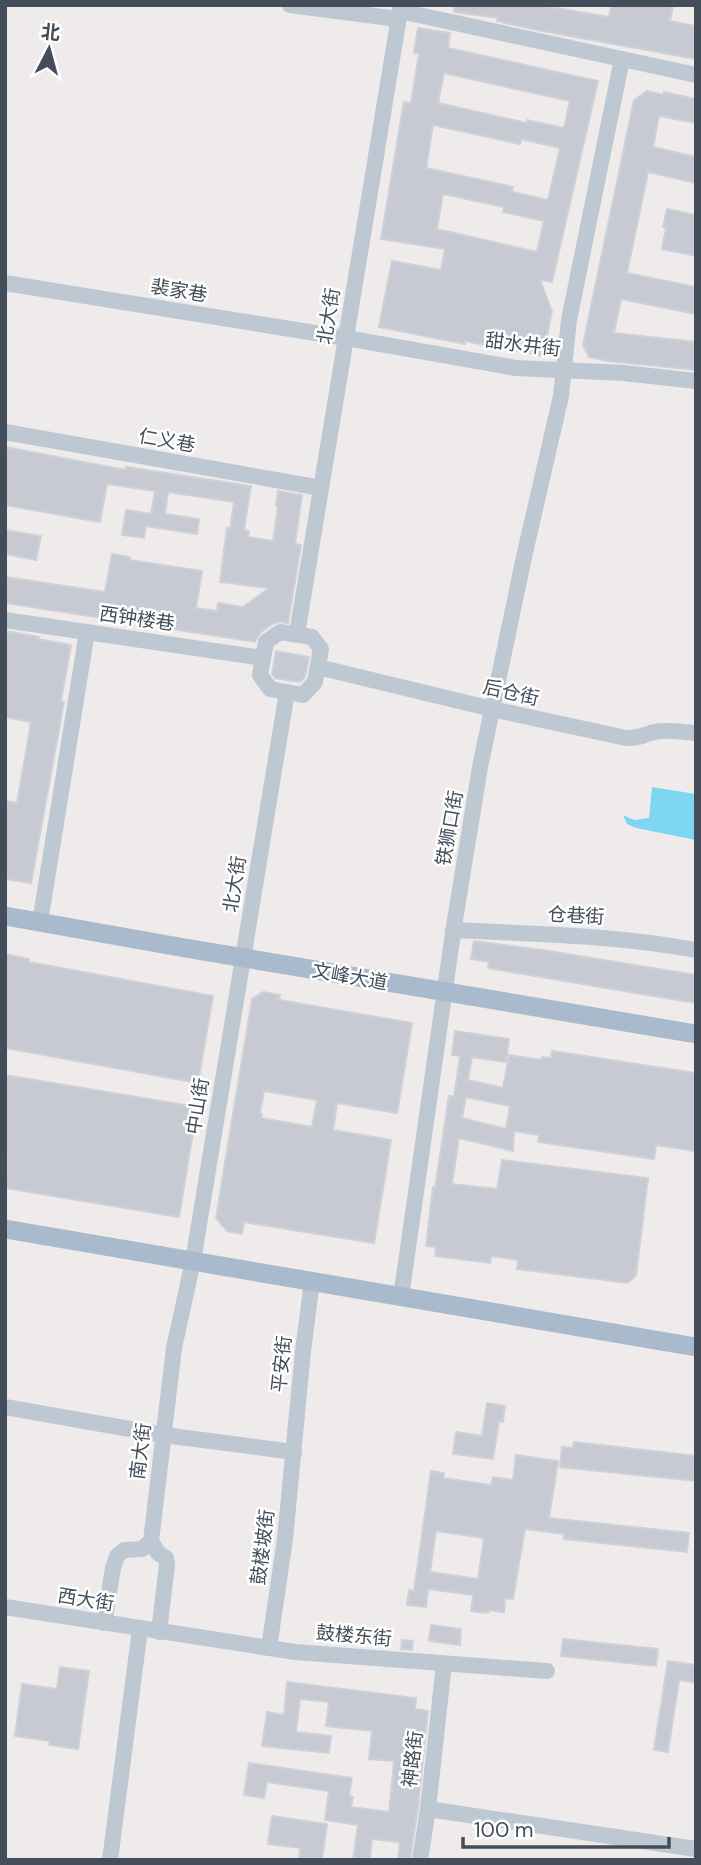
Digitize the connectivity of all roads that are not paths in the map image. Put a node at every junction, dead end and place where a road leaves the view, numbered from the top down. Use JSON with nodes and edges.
{"nodes":[{"id":1,"x":290,"y":5,"type":"edge"},
{"id":2,"x":400,"y":12,"type":"edge"},
{"id":3,"x":622,"y":59,"type":"junction"},
{"id":4,"x":696,"y":75,"type":"edge"},
{"id":5,"x":5,"y":283,"type":"edge"},
{"id":6,"x":346,"y":338,"type":"junction"},
{"id":7,"x":564,"y":370,"type":"junction"},
{"id":8,"x":696,"y":381,"type":"edge"},
{"id":9,"x":5,"y":432,"type":"edge"},
{"id":10,"x":321,"y":488,"type":"junction"},
{"id":11,"x":5,"y":620,"type":"edge"},
{"id":12,"x":88,"y":632,"type":"junction"},
{"id":13,"x":297,"y":634,"type":"junction"},
{"id":14,"x":263,"y":658,"type":"junction"},
{"id":15,"x":318,"y":667,"type":"junction"},
{"id":16,"x":287,"y":692,"type":"junction"},
{"id":17,"x":492,"y":709,"type":"junction"},
{"id":18,"x":696,"y":733,"type":"edge"},
{"id":19,"x":5,"y":916,"type":"edge"},
{"id":20,"x":40,"y":922,"type":"junction"},
{"id":21,"x":453,"y":930,"type":"junction"},
{"id":22,"x":696,"y":950,"type":"edge"},
{"id":23,"x":243,"y":958,"type":"junction"},
{"id":24,"x":444,"y":992,"type":"junction"},
{"id":25,"x":696,"y":1034,"type":"edge"},
{"id":26,"x":5,"y":1228,"type":"edge"},
{"id":27,"x":193,"y":1261,"type":"junction"},
{"id":28,"x":312,"y":1281,"type":"junction"},
{"id":29,"x":401,"y":1297,"type":"junction"},
{"id":30,"x":696,"y":1347,"type":"edge"},
{"id":31,"x":5,"y":1407,"type":"edge"},
{"id":32,"x":163,"y":1435,"type":"junction"},
{"id":33,"x":294,"y":1452,"type":"junction"},
{"id":34,"x":151,"y":1541,"type":"junction"},
{"id":35,"x":5,"y":1607,"type":"edge"},
{"id":36,"x":104,"y":1623,"type":"junction"},
{"id":37,"x":140,"y":1629,"type":"junction"},
{"id":38,"x":159,"y":1632,"type":"junction"},
{"id":39,"x":269,"y":1648,"type":"junction"},
{"id":40,"x":444,"y":1664,"type":"junction"},
{"id":41,"x":547,"y":1671,"type":"dead end"},
{"id":42,"x":428,"y":1809,"type":"junction"},
{"id":43,"x":696,"y":1849,"type":"edge"},
{"id":44,"x":110,"y":1860,"type":"edge"},
{"id":45,"x":420,"y":1860,"type":"edge"}],
"edges":[{"from":1,"to":2,"type":"street"},
{"from":2,"to":3,"type":"street"},
{"from":2,"to":6,"type":"street","name":"北大街"},
{"from":3,"to":4,"type":"street"},
{"from":3,"to":7,"type":"street","name":"铁狮口街"},
{"from":5,"to":6,"type":"street","name":"裴家巷"},
{"from":6,"to":7,"type":"street","name":"甜水井街"},
{"from":6,"to":10,"type":"street","name":"北大街"},
{"from":7,"to":8,"type":"street","name":"甜水井街"},
{"from":7,"to":17,"type":"street","name":"铁狮口街"},
{"from":9,"to":10,"type":"street","name":"仁义巷"},
{"from":10,"to":13,"type":"street","name":"北大街"},
{"from":11,"to":12,"type":"street","name":"西钟楼巷"},
{"from":12,"to":14,"type":"street","name":"西钟楼巷"},
{"from":12,"to":20,"type":"street"},
{"from":13,"to":14,"type":"street"},
{"from":13,"to":15,"type":"street"},
{"from":14,"to":16,"type":"street"},
{"from":15,"to":16,"type":"street"},
{"from":15,"to":17,"type":"street","name":"后仓街"},
{"from":16,"to":23,"type":"street","name":"北大街"},
{"from":17,"to":18,"type":"street","name":"后仓街"},
{"from":17,"to":21,"type":"street","name":"铁狮口街"},
{"from":19,"to":20,"type":"main road","name":"文峰大道"},
{"from":20,"to":23,"type":"main road","name":"文峰大道"},
{"from":21,"to":22,"type":"street","name":"仓巷街"},
{"from":21,"to":24,"type":"street","name":"铁狮口街"},
{"from":23,"to":24,"type":"main road","name":"文峰大道"},
{"from":23,"to":27,"type":"street","name":"中山街"},
{"from":24,"to":25,"type":"main road","name":"文峰大道"},
{"from":24,"to":29,"type":"street","name":"铁狮口街"},
{"from":26,"to":27,"type":"main road"},
{"from":27,"to":28,"type":"main road"},
{"from":27,"to":32,"type":"street","name":"南大街"},
{"from":28,"to":29,"type":"main road"},
{"from":28,"to":33,"type":"street","name":"平安街"},
{"from":29,"to":30,"type":"main road"},
{"from":31,"to":32,"type":"street"},
{"from":32,"to":33,"type":"street"},
{"from":32,"to":34,"type":"street","name":"南大街"},
{"from":33,"to":39,"type":"street","name":"鼓楼坡街"},
{"from":34,"to":36,"type":"street"},
{"from":34,"to":38,"type":"street"},
{"from":35,"to":36,"type":"street","name":"西大街"},
{"from":36,"to":37,"type":"street","name":"西大街"},
{"from":37,"to":38,"type":"street","name":"西大街"},
{"from":37,"to":44,"type":"street"},
{"from":38,"to":39,"type":"street","name":"鼓楼东街"},
{"from":39,"to":40,"type":"street","name":"鼓楼东街"},
{"from":40,"to":41,"type":"street","name":"鼓楼东街"},
{"from":40,"to":42,"type":"street","name":"神路街"},
{"from":42,"to":43,"type":"street"},
{"from":42,"to":45,"type":"street","name":"神路街"}]}
